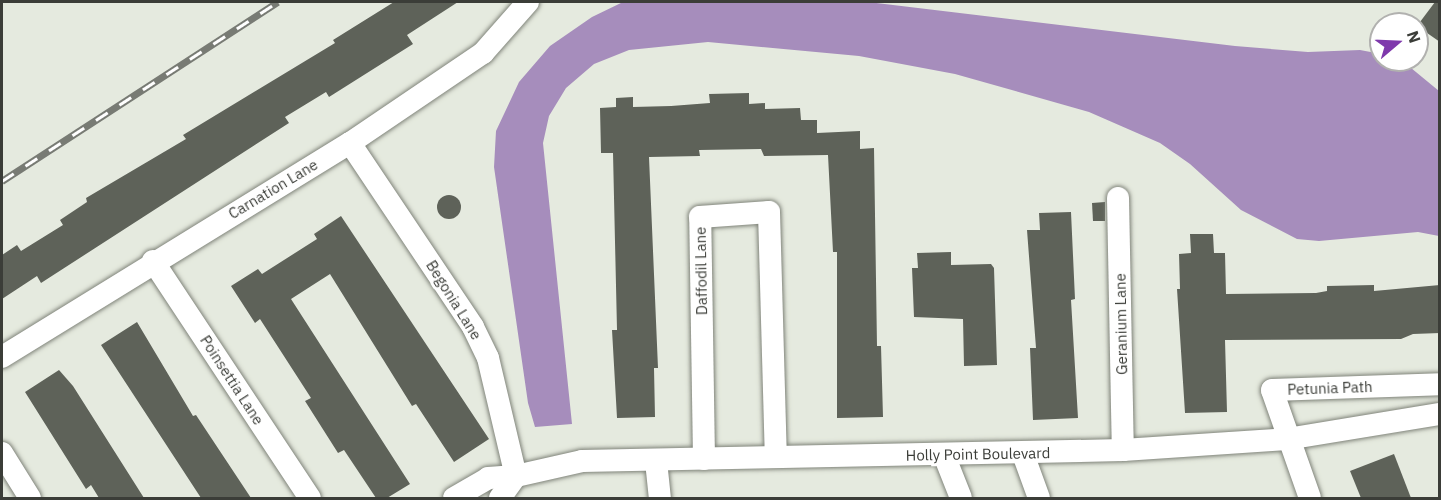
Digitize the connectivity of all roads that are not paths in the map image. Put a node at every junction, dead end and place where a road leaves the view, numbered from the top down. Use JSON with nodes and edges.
{"nodes":[{"id":1,"x":528,"y":2,"type":"edge"},
{"id":2,"x":350,"y":143,"type":"junction"},
{"id":3,"x":1118,"y":198,"type":"dead end"},
{"id":4,"x":153,"y":261,"type":"junction"},
{"id":5,"x":2,"y":357,"type":"edge"},
{"id":6,"x":1440,"y":384,"type":"edge"},
{"id":7,"x":1440,"y":414,"type":"edge"},
{"id":8,"x":1287,"y":439,"type":"junction"},
{"id":9,"x":1123,"y":450,"type":"junction"},
{"id":10,"x":2,"y":453,"type":"edge"},
{"id":11,"x":1023,"y":454,"type":"junction"},
{"id":12,"x":944,"y":455,"type":"junction"},
{"id":13,"x":776,"y":457,"type":"junction"},
{"id":14,"x":704,"y":459,"type":"junction"},
{"id":15,"x":656,"y":461,"type":"junction"},
{"id":16,"x":516,"y":476,"type":"junction"},
{"id":17,"x":30,"y":498,"type":"edge"},
{"id":18,"x":310,"y":498,"type":"edge"},
{"id":19,"x":454,"y":498,"type":"edge"},
{"id":20,"x":500,"y":498,"type":"edge"},
{"id":21,"x":660,"y":498,"type":"edge"},
{"id":22,"x":960,"y":498,"type":"edge"},
{"id":23,"x":1039,"y":498,"type":"edge"},
{"id":24,"x":1310,"y":498,"type":"edge"}],
"edges":[{"from":1,"to":2,"type":"street","name":"Carnation Lane"},
{"from":2,"to":4,"type":"street","name":"Carnation Lane"},
{"from":2,"to":16,"type":"street","name":"Begonia Lane"},
{"from":3,"to":9,"type":"street","name":"Geranium Lane"},
{"from":4,"to":5,"type":"street","name":"Carnation Lane"},
{"from":4,"to":18,"type":"street","name":"Poinsettia Lane"},
{"from":6,"to":8,"type":"street","name":"Petunia Path"},
{"from":7,"to":8,"type":"street","name":"Holly Point Boulevard"},
{"from":8,"to":9,"type":"street","name":"Holly Point Boulevard"},
{"from":8,"to":24,"type":"street"},
{"from":9,"to":11,"type":"street","name":"Holly Point Boulevard"},
{"from":10,"to":17,"type":"street"},
{"from":11,"to":12,"type":"street","name":"Holly Point Boulevard"},
{"from":11,"to":23,"type":"street"},
{"from":12,"to":13,"type":"street","name":"Holly Point Boulevard"},
{"from":12,"to":22,"type":"street"},
{"from":13,"to":14,"type":"street","name":"Holly Point Boulevard"},
{"from":13,"to":14,"type":"street","name":"Daffodil Lane"},
{"from":14,"to":15,"type":"street","name":"Holly Point Boulevard"},
{"from":15,"to":16,"type":"street","name":"Holly Point Boulevard"},
{"from":15,"to":21,"type":"street"},
{"from":16,"to":19,"type":"street","name":"Holly Point Boulevard"},
{"from":16,"to":20,"type":"street"}]}
